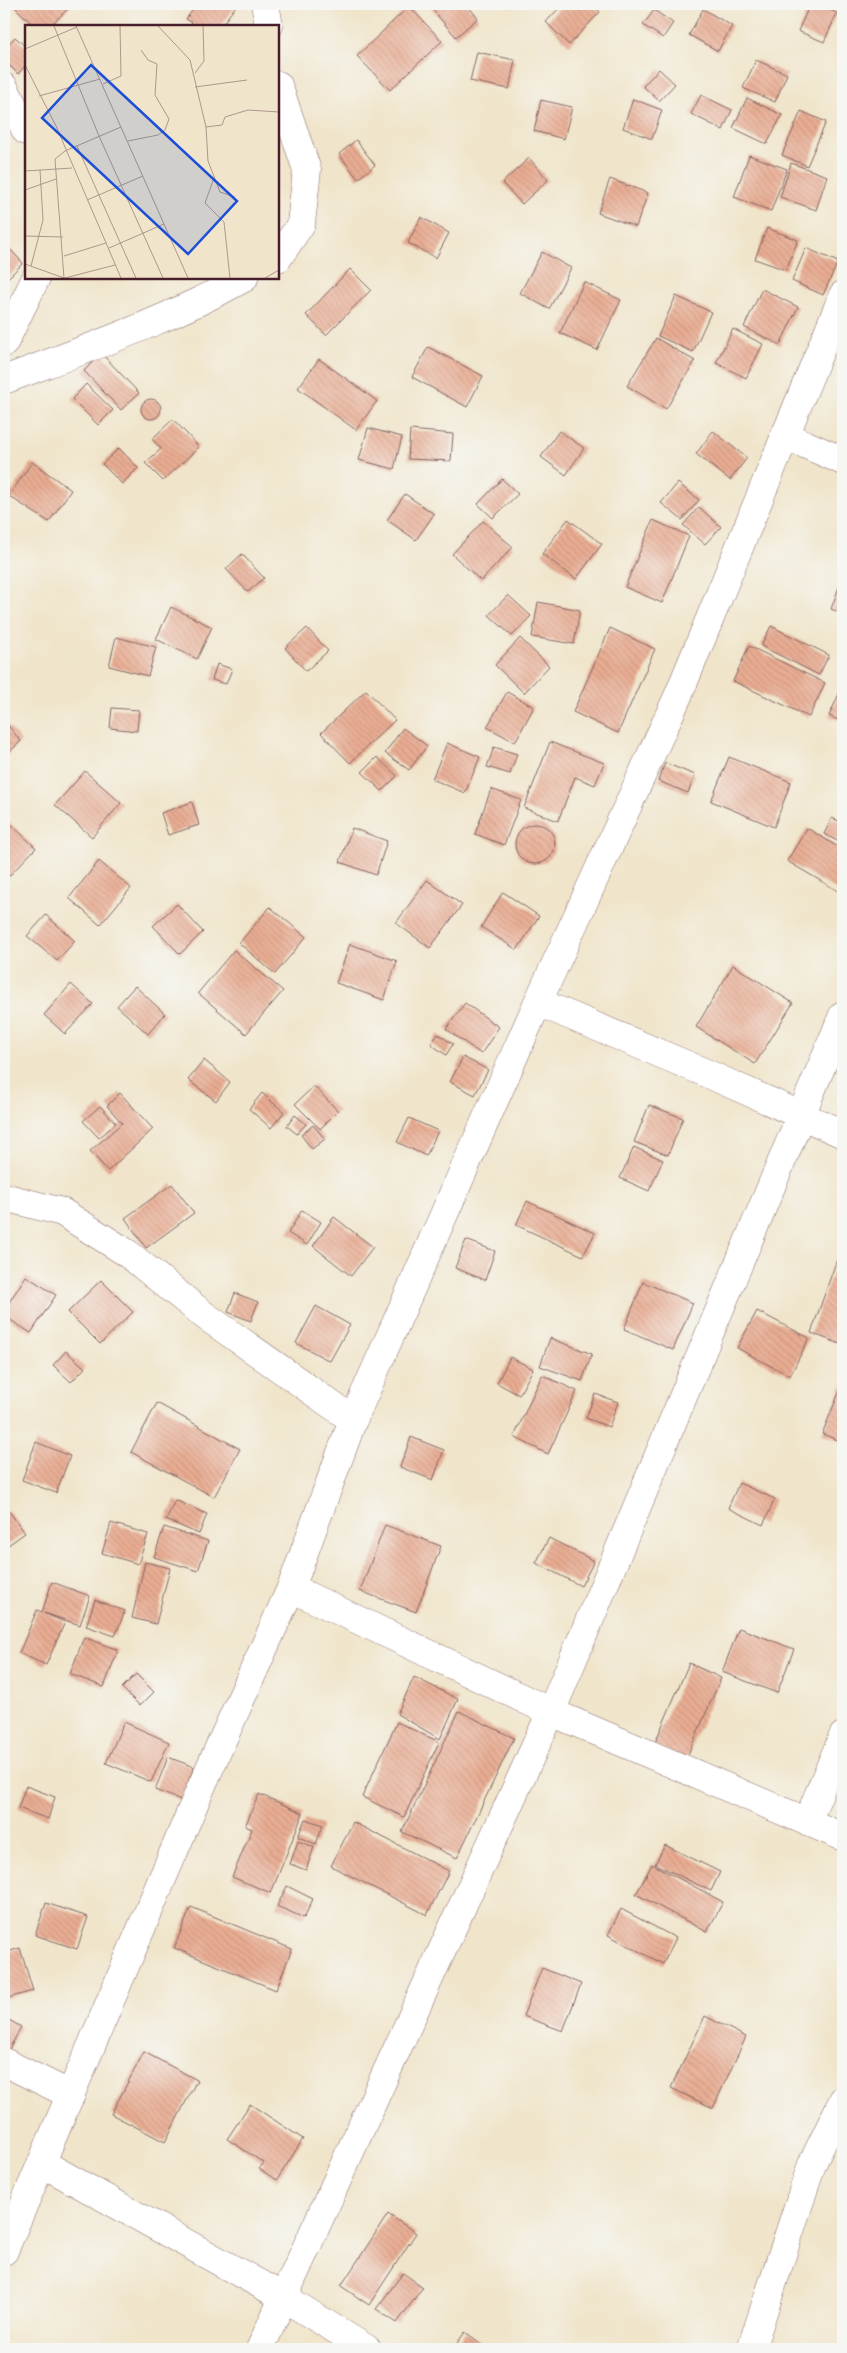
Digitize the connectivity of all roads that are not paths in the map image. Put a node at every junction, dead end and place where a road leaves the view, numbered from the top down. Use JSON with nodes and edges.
{"nodes":[{"id":1,"x":265,"y":4,"type":"edge"},
{"id":2,"x":269,"y":25,"type":"edge"},
{"id":3,"x":4,"y":87,"type":"edge"},
{"id":4,"x":279,"y":88,"type":"edge"},
{"id":5,"x":25,"y":129,"type":"edge"},
{"id":6,"x":279,"y":257,"type":"edge"},
{"id":7,"x":36,"y":279,"type":"edge"},
{"id":8,"x":242,"y":279,"type":"edge"},
{"id":9,"x":843,"y":295,"type":"edge"},
{"id":10,"x":4,"y":343,"type":"edge"},
{"id":11,"x":4,"y":380,"type":"edge"},
{"id":12,"x":784,"y":435,"type":"junction"},
{"id":13,"x":843,"y":460,"type":"edge"},
{"id":14,"x":538,"y":1002,"type":"junction"},
{"id":15,"x":843,"y":1015,"type":"edge"},
{"id":16,"x":802,"y":1116,"type":"junction"},
{"id":17,"x":843,"y":1134,"type":"edge"},
{"id":18,"x":4,"y":1197,"type":"edge"},
{"id":19,"x":353,"y":1420,"type":"junction"},
{"id":20,"x":291,"y":1588,"type":"junction"},
{"id":21,"x":551,"y":1712,"type":"junction"},
{"id":22,"x":843,"y":1736,"type":"edge"},
{"id":23,"x":807,"y":1822,"type":"junction"},
{"id":24,"x":843,"y":1837,"type":"edge"},
{"id":25,"x":4,"y":2062,"type":"edge"},
{"id":26,"x":71,"y":2095,"type":"junction"},
{"id":27,"x":843,"y":2100,"type":"edge"},
{"id":28,"x":42,"y":2163,"type":"junction"},
{"id":29,"x":4,"y":2251,"type":"edge"},
{"id":30,"x":283,"y":2298,"type":"junction"},
{"id":31,"x":260,"y":2349,"type":"edge"},
{"id":32,"x":367,"y":2349,"type":"edge"},
{"id":33,"x":751,"y":2349,"type":"edge"}],
"edges":[{"from":1,"to":2,"type":"street"},
{"from":3,"to":5,"type":"street"},
{"from":4,"to":6,"type":"street"},
{"from":7,"to":10,"type":"street"},
{"from":8,"to":11,"type":"street"},
{"from":9,"to":12,"type":"street"},
{"from":12,"to":13,"type":"street"},
{"from":12,"to":14,"type":"street"},
{"from":14,"to":16,"type":"street"},
{"from":14,"to":19,"type":"street"},
{"from":15,"to":16,"type":"street"},
{"from":16,"to":17,"type":"street"},
{"from":16,"to":21,"type":"street"},
{"from":18,"to":19,"type":"street"},
{"from":19,"to":20,"type":"street"},
{"from":20,"to":21,"type":"street"},
{"from":20,"to":26,"type":"street"},
{"from":21,"to":23,"type":"street"},
{"from":21,"to":30,"type":"street"},
{"from":22,"to":23,"type":"street"},
{"from":23,"to":24,"type":"street"},
{"from":25,"to":26,"type":"street"},
{"from":26,"to":28,"type":"street"},
{"from":27,"to":33,"type":"street"},
{"from":28,"to":29,"type":"street"},
{"from":28,"to":30,"type":"street"},
{"from":30,"to":31,"type":"street"},
{"from":30,"to":32,"type":"street"}]}
